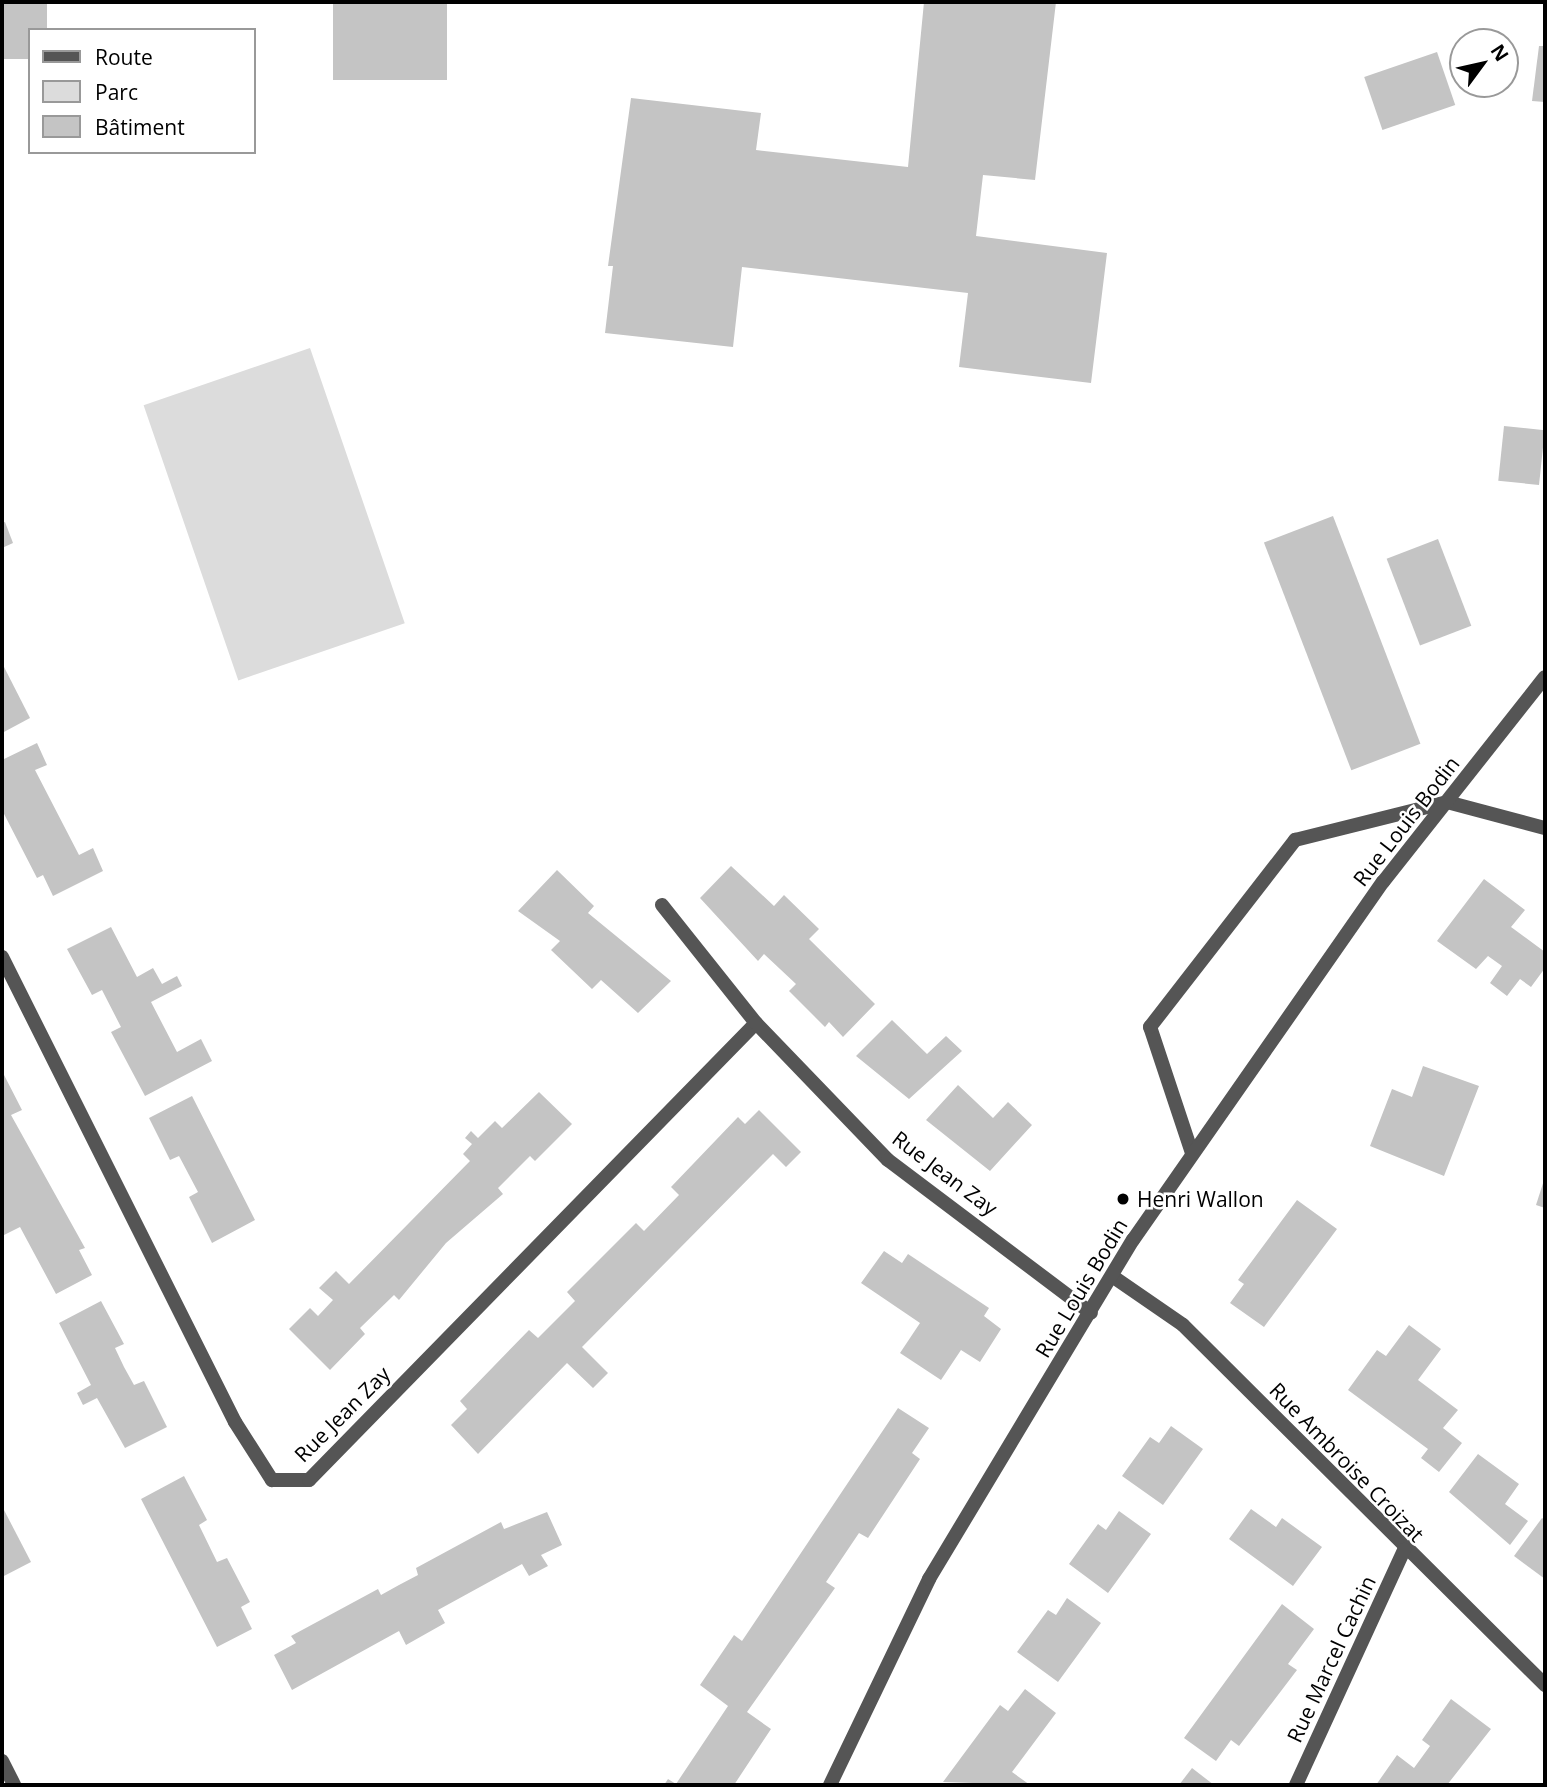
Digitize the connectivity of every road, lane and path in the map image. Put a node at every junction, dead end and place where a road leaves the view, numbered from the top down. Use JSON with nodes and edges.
{"nodes":[{"id":1,"x":1545,"y":677,"type":"edge"},
{"id":2,"x":1447,"y":802,"type":"junction"},
{"id":3,"x":1545,"y":828,"type":"edge"},
{"id":4,"x":662,"y":905,"type":"dead end"},
{"id":5,"x":2,"y":957,"type":"edge"},
{"id":6,"x":756,"y":1023,"type":"junction"},
{"id":7,"x":1192,"y":1153,"type":"junction"},
{"id":8,"x":1112,"y":1276,"type":"junction"},
{"id":9,"x":1091,"y":1313,"type":"junction"},
{"id":10,"x":1404,"y":1550,"type":"junction"},
{"id":11,"x":1545,"y":1685,"type":"edge"},
{"id":12,"x":2,"y":1761,"type":"edge"},
{"id":13,"x":14,"y":1785,"type":"edge"},
{"id":14,"x":830,"y":1785,"type":"edge"},
{"id":15,"x":1296,"y":1785,"type":"edge"}],
"edges":[{"from":1,"to":2,"type":"street","name":"Rue Louis Bodin"},
{"from":2,"to":3,"type":"street"},
{"from":2,"to":7,"type":"street","name":"Rue Louis Bodin"},
{"from":2,"to":7,"type":"street"},
{"from":4,"to":6,"type":"street","name":"Rue Jean Zay"},
{"from":5,"to":6,"type":"street","name":"Rue Jean Zay"},
{"from":6,"to":9,"type":"street","name":"Rue Jean Zay"},
{"from":7,"to":8,"type":"street","name":"Rue Louis Bodin"},
{"from":8,"to":9,"type":"street","name":"Rue Louis Bodin"},
{"from":8,"to":10,"type":"street","name":"Rue Ambroise Croizat"},
{"from":9,"to":14,"type":"street","name":"Rue Louis Bodin"},
{"from":10,"to":11,"type":"street","name":"Rue Ambroise Croizat"},
{"from":10,"to":15,"type":"street","name":"Rue Marcel Cachin"},
{"from":12,"to":13,"type":"street"}]}
